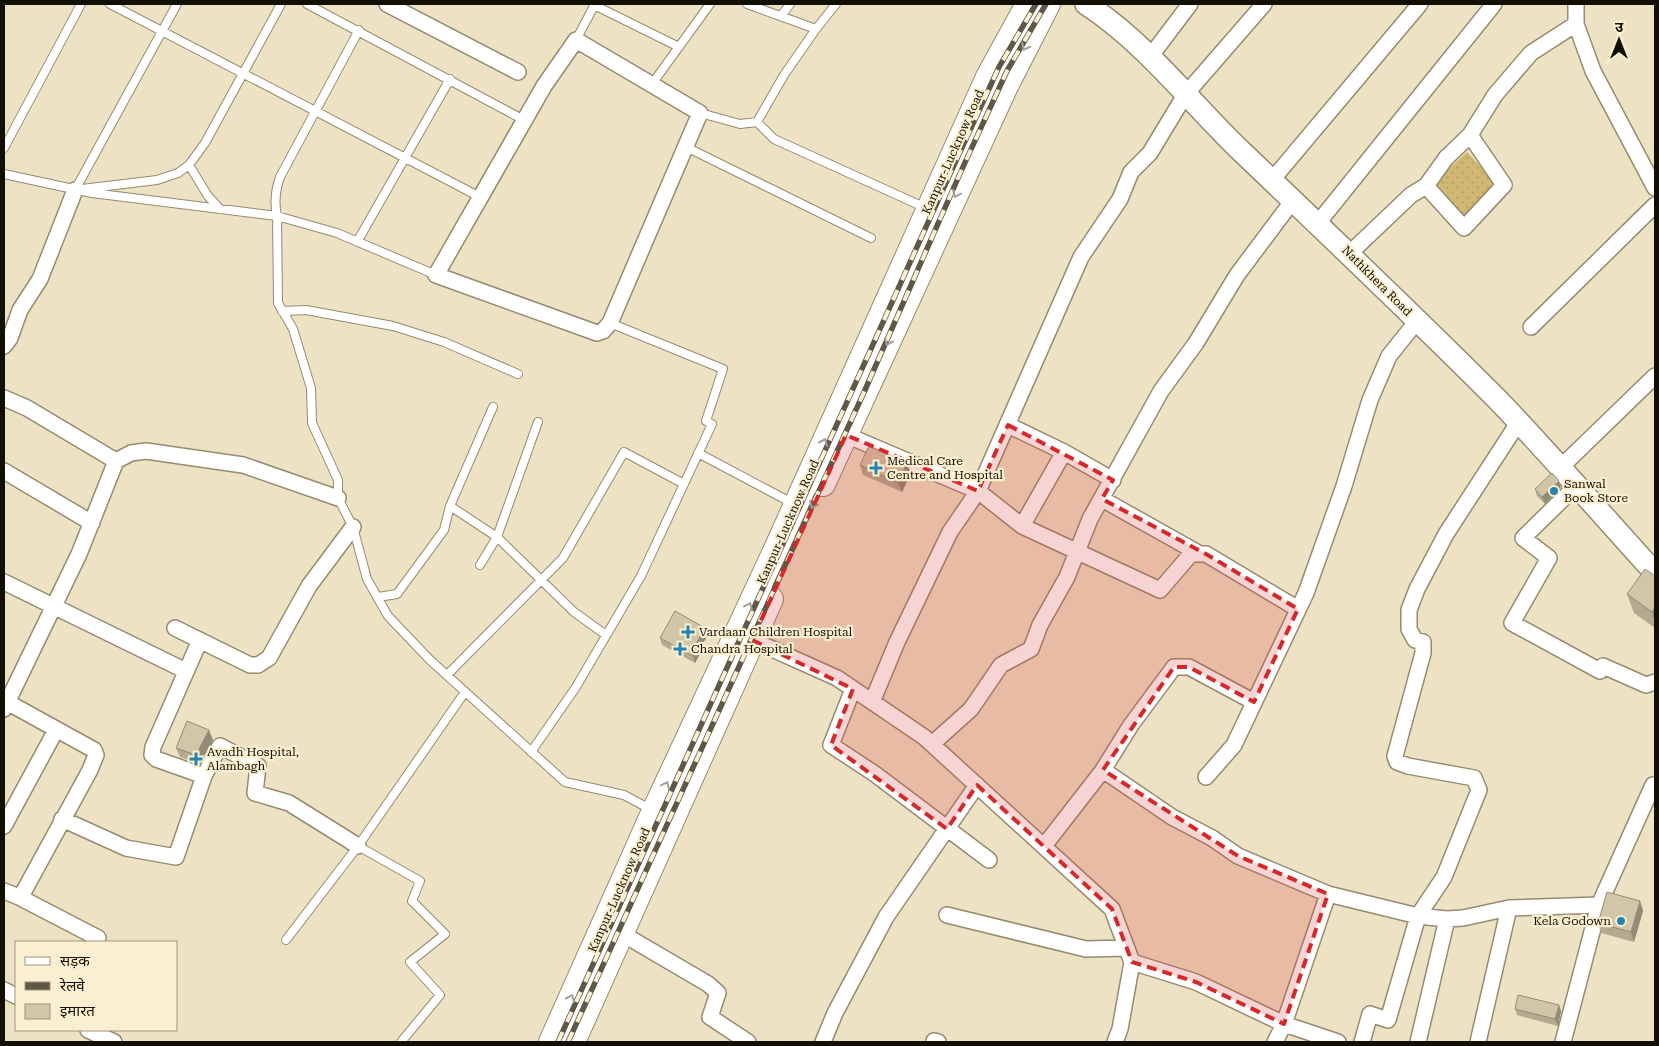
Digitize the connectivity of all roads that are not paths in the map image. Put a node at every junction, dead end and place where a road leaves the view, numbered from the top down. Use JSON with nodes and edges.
{"nodes":[{"id":1,"x":81,"y":4,"type":"edge"},
{"id":2,"x":110,"y":4,"type":"edge"},
{"id":3,"x":176,"y":4,"type":"edge"},
{"id":4,"x":281,"y":4,"type":"edge"},
{"id":5,"x":307,"y":4,"type":"edge"},
{"id":6,"x":387,"y":4,"type":"edge"},
{"id":7,"x":595,"y":4,"type":"edge"},
{"id":8,"x":710,"y":4,"type":"edge"},
{"id":9,"x":747,"y":4,"type":"edge"},
{"id":10,"x":790,"y":4,"type":"edge"},
{"id":11,"x":836,"y":4,"type":"edge"},
{"id":12,"x":1028,"y":4,"type":"edge"},
{"id":13,"x":1048,"y":4,"type":"edge"},
{"id":14,"x":1086,"y":4,"type":"edge"},
{"id":15,"x":1190,"y":4,"type":"edge"},
{"id":16,"x":1264,"y":4,"type":"edge"},
{"id":17,"x":1420,"y":4,"type":"edge"},
{"id":18,"x":1494,"y":4,"type":"edge"},
{"id":19,"x":1576,"y":4,"type":"edge"},
{"id":20,"x":781,"y":16,"type":"junction"},
{"id":21,"x":1576,"y":24,"type":"junction"},
{"id":22,"x":816,"y":29,"type":"junction"},
{"id":23,"x":359,"y":30,"type":"junction"},
{"id":24,"x":161,"y":32,"type":"junction"},
{"id":25,"x":576,"y":40,"type":"junction"},
{"id":26,"x":679,"y":47,"type":"junction"},
{"id":27,"x":1150,"y":57,"type":"junction"},
{"id":28,"x":518,"y":72,"type":"dead end"},
{"id":29,"x":241,"y":74,"type":"junction"},
{"id":30,"x":450,"y":79,"type":"junction"},
{"id":31,"x":652,"y":84,"type":"junction"},
{"id":32,"x":1186,"y":95,"type":"junction"},
{"id":33,"x":314,"y":112,"type":"junction"},
{"id":34,"x":700,"y":113,"type":"junction"},
{"id":35,"x":524,"y":120,"type":"junction"},
{"id":36,"x":757,"y":122,"type":"junction"},
{"id":37,"x":1470,"y":135,"type":"junction"},
{"id":38,"x":684,"y":146,"type":"junction"},
{"id":39,"x":4,"y":148,"type":"edge"},
{"id":40,"x":403,"y":157,"type":"junction"},
{"id":41,"x":189,"y":165,"type":"junction"},
{"id":42,"x":4,"y":174,"type":"edge"},
{"id":43,"x":1272,"y":180,"type":"junction"},
{"id":44,"x":1426,"y":186,"type":"junction"},
{"id":45,"x":1655,"y":188,"type":"edge"},
{"id":46,"x":75,"y":190,"type":"junction"},
{"id":47,"x":480,"y":197,"type":"junction"},
{"id":48,"x":1294,"y":199,"type":"junction"},
{"id":49,"x":1655,"y":205,"type":"edge"},
{"id":50,"x":220,"y":209,"type":"junction"},
{"id":51,"x":928,"y":209,"type":"junction"},
{"id":52,"x":277,"y":216,"type":"junction"},
{"id":53,"x":1318,"y":223,"type":"junction"},
{"id":54,"x":871,"y":238,"type":"dead end"},
{"id":55,"x":357,"y":242,"type":"junction"},
{"id":56,"x":1349,"y":254,"type":"junction"},
{"id":57,"x":436,"y":275,"type":"junction"},
{"id":58,"x":905,"y":282,"type":"junction"},
{"id":59,"x":282,"y":311,"type":"junction"},
{"id":60,"x":1417,"y":321,"type":"junction"},
{"id":61,"x":610,"y":323,"type":"junction"},
{"id":62,"x":1531,"y":327,"type":"dead end"},
{"id":63,"x":4,"y":346,"type":"edge"},
{"id":64,"x":518,"y":374,"type":"dead end"},
{"id":65,"x":1655,"y":376,"type":"edge"},
{"id":66,"x":4,"y":398,"type":"edge"},
{"id":67,"x":493,"y":407,"type":"dead end"},
{"id":68,"x":538,"y":422,"type":"dead end"},
{"id":69,"x":1518,"y":423,"type":"junction"},
{"id":70,"x":1008,"y":425,"type":"junction"},
{"id":71,"x":846,"y":434,"type":"junction"},
{"id":72,"x":1064,"y":452,"type":"junction"},
{"id":73,"x":698,"y":453,"type":"junction"},
{"id":74,"x":116,"y":461,"type":"junction"},
{"id":75,"x":1560,"y":468,"type":"junction"},
{"id":76,"x":4,"y":470,"type":"edge"},
{"id":77,"x":1113,"y":480,"type":"junction"},
{"id":78,"x":684,"y":484,"type":"junction"},
{"id":79,"x":1576,"y":486,"type":"junction"},
{"id":80,"x":978,"y":491,"type":"junction"},
{"id":81,"x":338,"y":498,"type":"junction"},
{"id":82,"x":1102,"y":499,"type":"junction"},
{"id":83,"x":796,"y":505,"type":"junction"},
{"id":84,"x":450,"y":506,"type":"junction"},
{"id":85,"x":92,"y":522,"type":"junction"},
{"id":86,"x":1022,"y":526,"type":"junction"},
{"id":87,"x":353,"y":527,"type":"junction"},
{"id":88,"x":497,"y":537,"type":"junction"},
{"id":89,"x":1077,"y":552,"type":"junction"},
{"id":90,"x":1200,"y":554,"type":"junction"},
{"id":91,"x":480,"y":565,"type":"dead end"},
{"id":92,"x":1655,"y":573,"type":"edge"},
{"id":93,"x":541,"y":580,"type":"junction"},
{"id":94,"x":4,"y":582,"type":"edge"},
{"id":95,"x":378,"y":597,"type":"junction"},
{"id":96,"x":54,"y":606,"type":"junction"},
{"id":97,"x":1298,"y":609,"type":"junction"},
{"id":98,"x":175,"y":628,"type":"dead end"},
{"id":99,"x":606,"y":635,"type":"junction"},
{"id":100,"x":200,"y":640,"type":"junction"},
{"id":101,"x":752,"y":640,"type":"junction"},
{"id":102,"x":186,"y":671,"type":"junction"},
{"id":103,"x":447,"y":675,"type":"junction"},
{"id":104,"x":1655,"y":682,"type":"edge"},
{"id":105,"x":853,"y":689,"type":"junction"},
{"id":106,"x":465,"y":692,"type":"junction"},
{"id":107,"x":872,"y":702,"type":"junction"},
{"id":108,"x":1254,"y":702,"type":"junction"},
{"id":109,"x":5,"y":706,"type":"edge"},
{"id":110,"x":56,"y":730,"type":"junction"},
{"id":111,"x":932,"y":744,"type":"junction"},
{"id":112,"x":530,"y":752,"type":"junction"},
{"id":113,"x":1103,"y":770,"type":"junction"},
{"id":114,"x":204,"y":776,"type":"junction"},
{"id":115,"x":1206,"y":777,"type":"dead end"},
{"id":116,"x":977,"y":785,"type":"junction"},
{"id":117,"x":1653,"y":791,"type":"edge"},
{"id":118,"x":663,"y":815,"type":"junction"},
{"id":119,"x":62,"y":819,"type":"junction"},
{"id":120,"x":4,"y":826,"type":"edge"},
{"id":121,"x":946,"y":829,"type":"junction"},
{"id":122,"x":358,"y":846,"type":"junction"},
{"id":123,"x":1044,"y":846,"type":"junction"},
{"id":124,"x":989,"y":860,"type":"dead end"},
{"id":125,"x":4,"y":891,"type":"edge"},
{"id":126,"x":1328,"y":894,"type":"junction"},
{"id":127,"x":19,"y":897,"type":"junction"},
{"id":128,"x":1599,"y":905,"type":"junction"},
{"id":129,"x":1509,"y":908,"type":"junction"},
{"id":130,"x":947,"y":914,"type":"dead end"},
{"id":131,"x":1418,"y":916,"type":"junction"},
{"id":132,"x":1447,"y":919,"type":"junction"},
{"id":133,"x":622,"y":933,"type":"junction"},
{"id":134,"x":98,"y":938,"type":"dead end"},
{"id":135,"x":286,"y":940,"type":"dead end"},
{"id":136,"x":1129,"y":955,"type":"junction"},
{"id":137,"x":1284,"y":1024,"type":"junction"},
{"id":138,"x":90,"y":1031,"type":"edge"},
{"id":139,"x":109,"y":1041,"type":"edge"},
{"id":140,"x":401,"y":1042,"type":"edge"},
{"id":141,"x":551,"y":1042,"type":"edge"},
{"id":142,"x":573,"y":1042,"type":"edge"},
{"id":143,"x":748,"y":1042,"type":"edge"},
{"id":144,"x":823,"y":1042,"type":"edge"},
{"id":145,"x":1115,"y":1042,"type":"edge"},
{"id":146,"x":1275,"y":1042,"type":"edge"},
{"id":147,"x":1338,"y":1042,"type":"edge"},
{"id":148,"x":1362,"y":1042,"type":"edge"},
{"id":149,"x":1418,"y":1042,"type":"edge"},
{"id":150,"x":1478,"y":1042,"type":"edge"},
{"id":151,"x":1564,"y":1042,"type":"edge"}],
"edges":[{"from":1,"to":39,"type":"lane"},
{"from":2,"to":24,"type":"lane"},
{"from":3,"to":24,"type":"lane"},
{"from":4,"to":29,"type":"lane"},
{"from":5,"to":23,"type":"lane"},
{"from":6,"to":28,"type":"street"},
{"from":7,"to":25,"type":"lane"},
{"from":7,"to":26,"type":"lane"},
{"from":8,"to":26,"type":"lane"},
{"from":9,"to":20,"type":"lane"},
{"from":10,"to":20,"type":"lane"},
{"from":11,"to":22,"type":"lane"},
{"from":12,"to":51,"type":"main road","name":"Kanpur-Lucknow Road"},
{"from":13,"to":58,"type":"main road","name":"Kanpur-Lucknow Road","one_way":true},
{"from":14,"to":27,"type":"street","name":"Nathkhera Road"},
{"from":15,"to":27,"type":"street"},
{"from":16,"to":32,"type":"street"},
{"from":17,"to":43,"type":"street"},
{"from":18,"to":53,"type":"street"},
{"from":19,"to":21,"type":"street"},
{"from":20,"to":22,"type":"lane"},
{"from":21,"to":37,"type":"street"},
{"from":21,"to":45,"type":"street"},
{"from":22,"to":36,"type":"lane"},
{"from":23,"to":30,"type":"lane"},
{"from":23,"to":33,"type":"lane"},
{"from":24,"to":29,"type":"lane"},
{"from":24,"to":46,"type":"lane"},
{"from":25,"to":31,"type":"street"},
{"from":25,"to":35,"type":"street"},
{"from":26,"to":31,"type":"lane"},
{"from":27,"to":32,"type":"street","name":"Nathkhera Road"},
{"from":29,"to":33,"type":"lane"},
{"from":29,"to":41,"type":"lane"},
{"from":30,"to":35,"type":"lane"},
{"from":30,"to":40,"type":"lane"},
{"from":31,"to":34,"type":"street"},
{"from":32,"to":43,"type":"street","name":"Nathkhera Road"},
{"from":32,"to":70,"type":"street"},
{"from":33,"to":40,"type":"lane"},
{"from":33,"to":52,"type":"lane"},
{"from":34,"to":36,"type":"lane"},
{"from":34,"to":38,"type":"street"},
{"from":35,"to":47,"type":"street"},
{"from":36,"to":51,"type":"lane"},
{"from":37,"to":44,"type":"street"},
{"from":37,"to":44,"type":"street"},
{"from":38,"to":54,"type":"lane"},
{"from":38,"to":61,"type":"street"},
{"from":40,"to":47,"type":"lane"},
{"from":40,"to":55,"type":"lane"},
{"from":41,"to":46,"type":"lane"},
{"from":41,"to":50,"type":"lane"},
{"from":42,"to":46,"type":"lane"},
{"from":43,"to":48,"type":"street","name":"Nathkhera Road"},
{"from":44,"to":56,"type":"street"},
{"from":46,"to":50,"type":"lane"},
{"from":46,"to":63,"type":"street"},
{"from":47,"to":57,"type":"street"},
{"from":48,"to":53,"type":"street","name":"Nathkhera Road"},
{"from":48,"to":77,"type":"street"},
{"from":49,"to":62,"type":"street"},
{"from":50,"to":52,"type":"lane"},
{"from":51,"to":58,"type":"main road","name":"Kanpur-Lucknow Road"},
{"from":52,"to":55,"type":"lane"},
{"from":52,"to":59,"type":"lane"},
{"from":53,"to":56,"type":"street","name":"Nathkhera Road"},
{"from":55,"to":57,"type":"lane"},
{"from":56,"to":60,"type":"street","name":"Nathkhera Road"},
{"from":57,"to":61,"type":"street"},
{"from":58,"to":71,"type":"main road","name":"Kanpur-Lucknow Road","one_way":true},
{"from":83,"to":58,"type":"main road","name":"Kanpur-Lucknow Road","one_way":true},
{"from":59,"to":64,"type":"lane"},
{"from":59,"to":81,"type":"lane"},
{"from":60,"to":69,"type":"street","name":"Nathkhera Road"},
{"from":60,"to":97,"type":"street"},
{"from":61,"to":73,"type":"lane"},
{"from":65,"to":75,"type":"street"},
{"from":66,"to":74,"type":"street"},
{"from":67,"to":84,"type":"lane"},
{"from":68,"to":88,"type":"lane"},
{"from":69,"to":75,"type":"street","name":"Nathkhera Road"},
{"from":69,"to":131,"type":"street"},
{"from":70,"to":72,"type":"street"},
{"from":70,"to":80,"type":"street"},
{"from":71,"to":80,"type":"street"},
{"from":71,"to":101,"type":"main road","name":"Kanpur-Lucknow Road","one_way":true},
{"from":72,"to":77,"type":"street"},
{"from":72,"to":86,"type":"street"},
{"from":73,"to":78,"type":"lane"},
{"from":73,"to":83,"type":"lane"},
{"from":74,"to":81,"type":"street"},
{"from":74,"to":85,"type":"street"},
{"from":75,"to":79,"type":"street","name":"Nathkhera Road"},
{"from":76,"to":85,"type":"street"},
{"from":77,"to":82,"type":"street"},
{"from":78,"to":93,"type":"lane"},
{"from":78,"to":99,"type":"lane"},
{"from":79,"to":92,"type":"street","name":"Nathkhera Road"},
{"from":79,"to":104,"type":"street"},
{"from":80,"to":86,"type":"street"},
{"from":80,"to":107,"type":"street"},
{"from":81,"to":87,"type":"lane"},
{"from":82,"to":89,"type":"street"},
{"from":82,"to":90,"type":"street"},
{"from":118,"to":83,"type":"main road","name":"Kanpur-Lucknow Road","one_way":true},
{"from":84,"to":88,"type":"lane"},
{"from":84,"to":95,"type":"lane"},
{"from":85,"to":96,"type":"street"},
{"from":86,"to":89,"type":"street"},
{"from":87,"to":95,"type":"lane"},
{"from":87,"to":100,"type":"street"},
{"from":88,"to":91,"type":"lane"},
{"from":88,"to":93,"type":"lane"},
{"from":89,"to":90,"type":"street"},
{"from":89,"to":111,"type":"street"},
{"from":90,"to":97,"type":"street"},
{"from":93,"to":99,"type":"lane"},
{"from":93,"to":103,"type":"lane"},
{"from":94,"to":96,"type":"street"},
{"from":95,"to":103,"type":"lane"},
{"from":96,"to":102,"type":"street"},
{"from":96,"to":109,"type":"street"},
{"from":97,"to":108,"type":"street"},
{"from":98,"to":100,"type":"street"},
{"from":99,"to":112,"type":"lane"},
{"from":100,"to":102,"type":"street"},
{"from":101,"to":105,"type":"street"},
{"from":101,"to":118,"type":"main road","name":"Kanpur-Lucknow Road"},
{"from":102,"to":114,"type":"street"},
{"from":103,"to":106,"type":"lane"},
{"from":105,"to":107,"type":"street"},
{"from":105,"to":121,"type":"street"},
{"from":106,"to":112,"type":"lane"},
{"from":106,"to":122,"type":"lane"},
{"from":107,"to":111,"type":"street"},
{"from":108,"to":113,"type":"street"},
{"from":108,"to":115,"type":"street"},
{"from":109,"to":110,"type":"street"},
{"from":110,"to":119,"type":"street"},
{"from":110,"to":120,"type":"street"},
{"from":111,"to":116,"type":"street"},
{"from":112,"to":118,"type":"lane"},
{"from":113,"to":123,"type":"street"},
{"from":113,"to":126,"type":"street"},
{"from":114,"to":119,"type":"street"},
{"from":114,"to":122,"type":"street"},
{"from":116,"to":121,"type":"street"},
{"from":116,"to":123,"type":"street"},
{"from":117,"to":128,"type":"street"},
{"from":118,"to":133,"type":"main road","name":"Kanpur-Lucknow Road"},
{"from":141,"to":118,"type":"main road","name":"Kanpur-Lucknow Road","one_way":true},
{"from":119,"to":127,"type":"street"},
{"from":121,"to":124,"type":"street"},
{"from":121,"to":144,"type":"street"},
{"from":122,"to":135,"type":"lane"},
{"from":122,"to":140,"type":"lane"},
{"from":123,"to":136,"type":"street"},
{"from":125,"to":127,"type":"street"},
{"from":126,"to":131,"type":"street"},
{"from":126,"to":137,"type":"street"},
{"from":127,"to":134,"type":"street"},
{"from":128,"to":129,"type":"street"},
{"from":128,"to":151,"type":"street"},
{"from":129,"to":132,"type":"street"},
{"from":129,"to":150,"type":"street"},
{"from":130,"to":136,"type":"street"},
{"from":131,"to":132,"type":"street"},
{"from":131,"to":148,"type":"street"},
{"from":132,"to":149,"type":"street"},
{"from":133,"to":142,"type":"main road","name":"Kanpur-Lucknow Road"},
{"from":133,"to":143,"type":"street"},
{"from":136,"to":137,"type":"street"},
{"from":136,"to":145,"type":"street"},
{"from":137,"to":146,"type":"street"},
{"from":137,"to":147,"type":"street"},
{"from":138,"to":139,"type":"street"}]}
